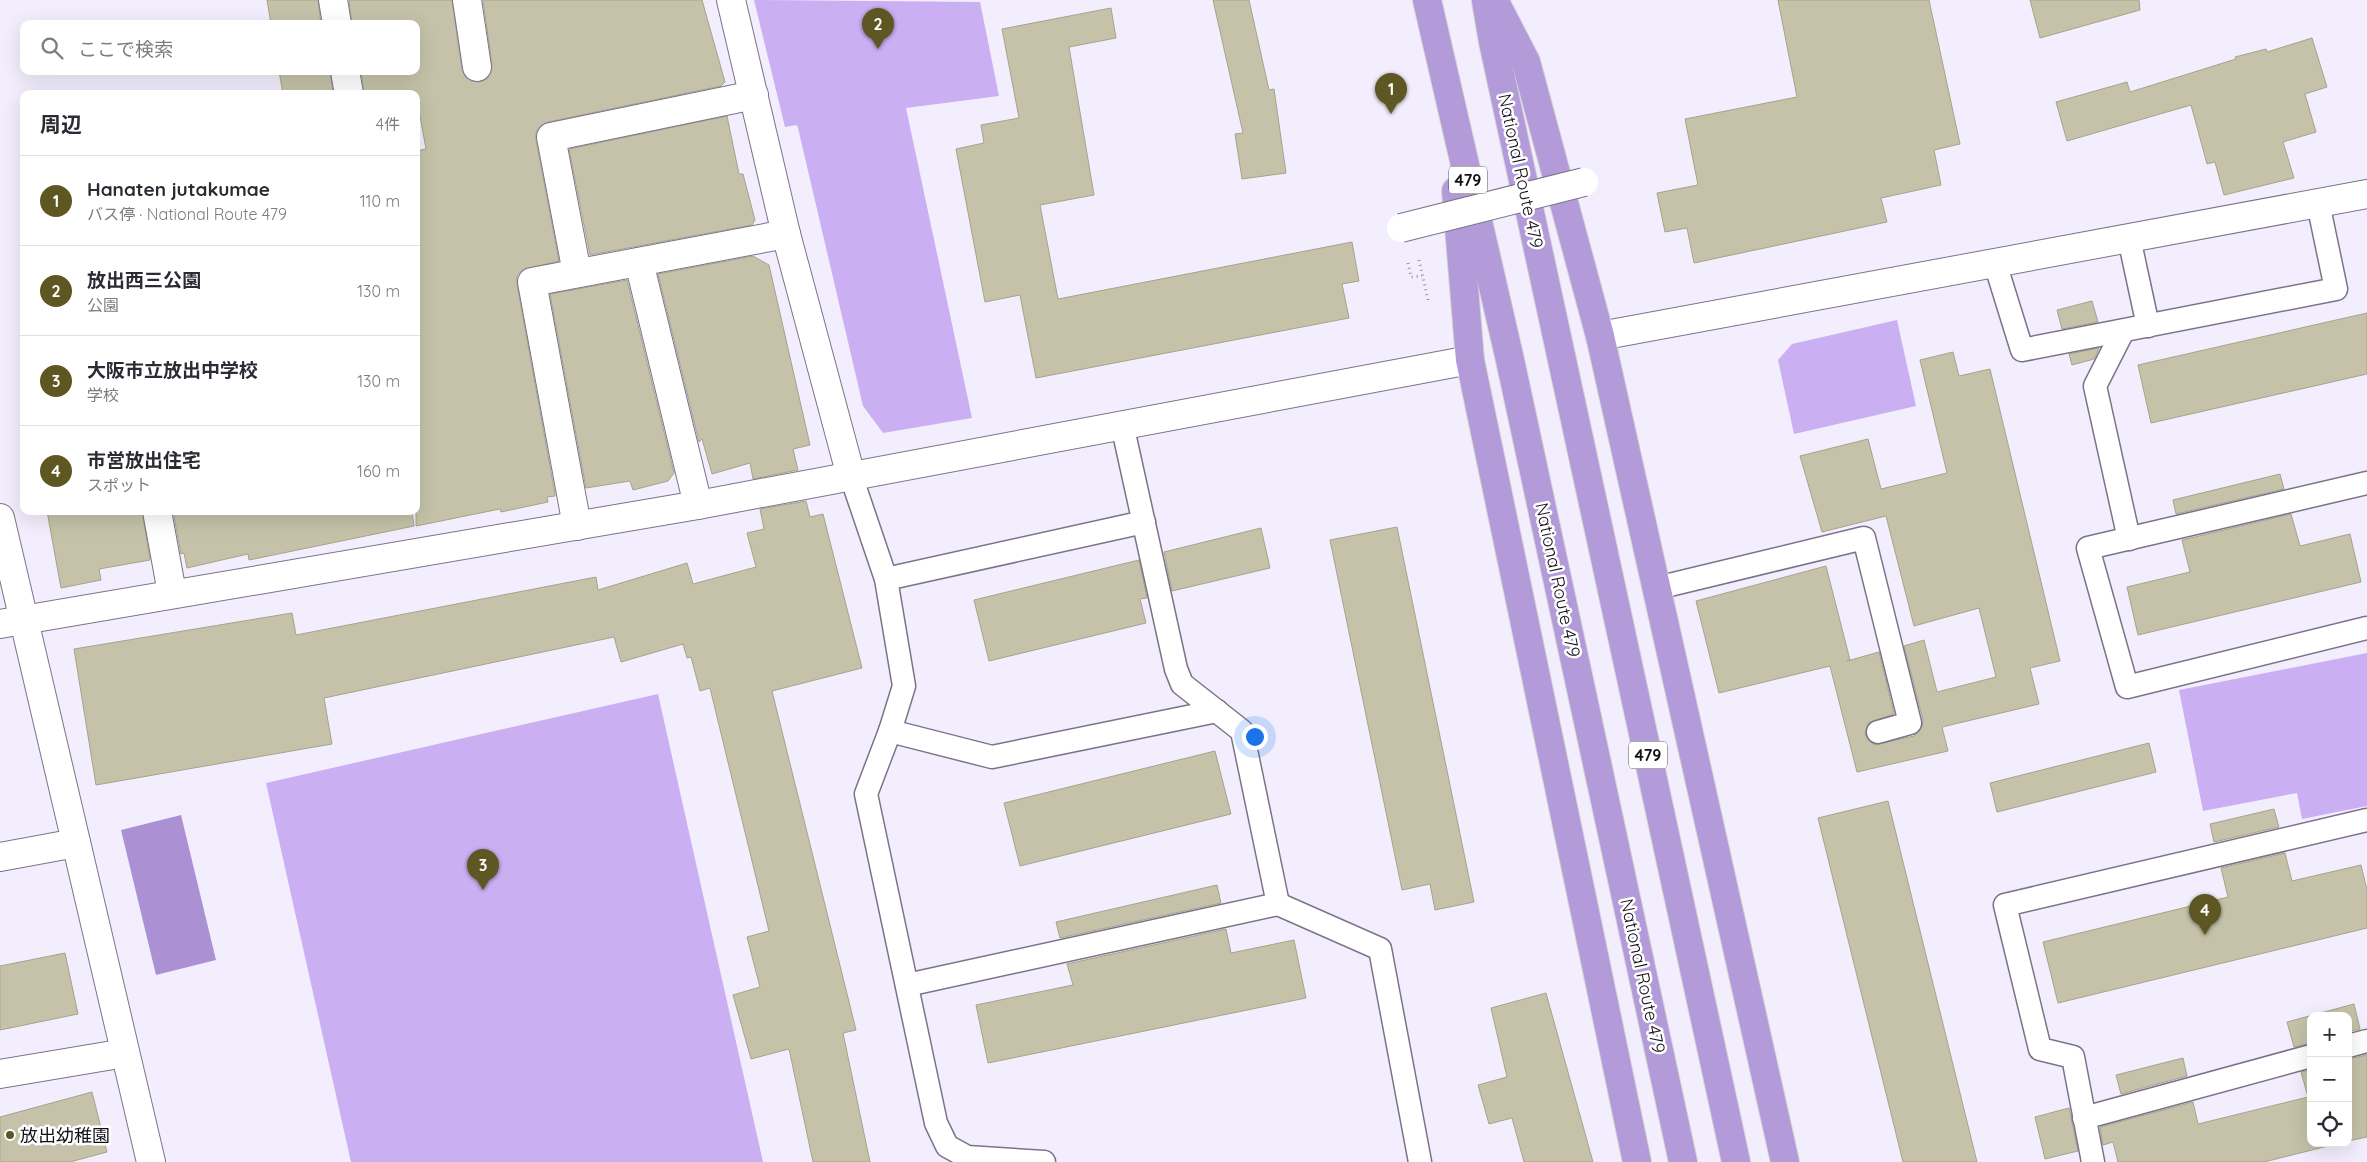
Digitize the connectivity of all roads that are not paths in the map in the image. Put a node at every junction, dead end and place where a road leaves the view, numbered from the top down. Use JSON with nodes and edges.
{"nodes":[{"id":1,"x":333,"y":0,"type":"edge"},
{"id":2,"x":467,"y":0,"type":"edge"},
{"id":3,"x":731,"y":0,"type":"edge"},
{"id":4,"x":1427,"y":0,"type":"edge"},
{"id":5,"x":1486,"y":0,"type":"edge"},
{"id":6,"x":1494,"y":0,"type":"edge"},
{"id":7,"x":336,"y":20,"type":"edge"},
{"id":8,"x":477,"y":67,"type":"dead end"},
{"id":9,"x":346,"y":75,"type":"edge"},
{"id":10,"x":348,"y":90,"type":"edge"},
{"id":11,"x":754,"y":95,"type":"junction"},
{"id":12,"x":1449,"y":101,"type":"junction"},
{"id":13,"x":1584,"y":182,"type":"dead end"},
{"id":14,"x":2367,"y":194,"type":"edge"},
{"id":15,"x":2318,"y":203,"type":"junction"},
{"id":16,"x":1401,"y":228,"type":"dead end"},
{"id":17,"x":786,"y":234,"type":"junction"},
{"id":18,"x":2129,"y":238,"type":"junction"},
{"id":19,"x":639,"y":262,"type":"junction"},
{"id":20,"x":1995,"y":263,"type":"junction"},
{"id":21,"x":577,"y":273,"type":"junction"},
{"id":22,"x":2148,"y":326,"type":"junction"},
{"id":23,"x":2123,"y":330,"type":"junction"},
{"id":24,"x":1600,"y":336,"type":"junction"},
{"id":25,"x":1470,"y":360,"type":"junction"},
{"id":26,"x":1122,"y":424,"type":"junction"},
{"id":27,"x":851,"y":476,"type":"junction"},
{"id":28,"x":2367,"y":483,"type":"edge"},
{"id":29,"x":698,"y":505,"type":"junction"},
{"id":30,"x":158,"y":515,"type":"edge"},
{"id":31,"x":0,"y":518,"type":"edge"},
{"id":32,"x":1144,"y":522,"type":"junction"},
{"id":33,"x":577,"y":526,"type":"junction"},
{"id":34,"x":2129,"y":538,"type":"junction"},
{"id":35,"x":886,"y":579,"type":"junction"},
{"id":36,"x":1657,"y":588,"type":"junction"},
{"id":37,"x":172,"y":593,"type":"junction"},
{"id":38,"x":13,"y":622,"type":"edge"},
{"id":39,"x":2367,"y":628,"type":"edge"},
{"id":40,"x":1217,"y":712,"type":"junction"},
{"id":41,"x":890,"y":731,"type":"junction"},
{"id":42,"x":1878,"y":732,"type":"dead end"},
{"id":43,"x":2367,"y":820,"type":"edge"},
{"id":44,"x":76,"y":843,"type":"junction"},
{"id":45,"x":0,"y":857,"type":"edge"},
{"id":46,"x":1278,"y":904,"type":"junction"},
{"id":47,"x":907,"y":985,"type":"junction"},
{"id":48,"x":2367,"y":1041,"type":"edge"},
{"id":49,"x":2352,"y":1045,"type":"edge"},
{"id":50,"x":125,"y":1053,"type":"junction"},
{"id":51,"x":2307,"y":1057,"type":"edge"},
{"id":52,"x":0,"y":1074,"type":"edge"},
{"id":53,"x":2084,"y":1118,"type":"junction"},
{"id":54,"x":151,"y":1162,"type":"edge"},
{"id":55,"x":1044,"y":1162,"type":"edge"},
{"id":56,"x":1420,"y":1162,"type":"edge"},
{"id":57,"x":1637,"y":1162,"type":"edge"},
{"id":58,"x":1683,"y":1162,"type":"edge"},
{"id":59,"x":1736,"y":1162,"type":"edge"},
{"id":60,"x":1785,"y":1162,"type":"edge"},
{"id":61,"x":2093,"y":1162,"type":"edge"}],
"edges":[{"from":1,"to":7,"type":"street"},
{"from":2,"to":8,"type":"street"},
{"from":3,"to":11,"type":"street"},
{"from":4,"to":12,"type":"highway","name":"National Route 479","number":"479"},
{"from":5,"to":59,"type":"highway","name":"National Route 479","number":"479"},
{"from":6,"to":24,"type":"highway"},
{"from":9,"to":10,"type":"street"},
{"from":11,"to":17,"type":"street"},
{"from":11,"to":21,"type":"street"},
{"from":12,"to":25,"type":"highway"},
{"from":12,"to":58,"type":"highway","name":"National Route 479","number":"479"},
{"from":13,"to":16,"type":"street","bridge":true},
{"from":14,"to":15,"type":"street"},
{"from":15,"to":18,"type":"street"},
{"from":15,"to":22,"type":"lane"},
{"from":17,"to":19,"type":"street"},
{"from":17,"to":27,"type":"street"},
{"from":18,"to":20,"type":"street"},
{"from":18,"to":22,"type":"lane"},
{"from":19,"to":21,"type":"street"},
{"from":19,"to":29,"type":"street"},
{"from":20,"to":23,"type":"lane"},
{"from":20,"to":24,"type":"street"},
{"from":21,"to":33,"type":"street"},
{"from":22,"to":23,"type":"lane"},
{"from":23,"to":34,"type":"lane"},
{"from":24,"to":36,"type":"highway"},
{"from":25,"to":26,"type":"street"},
{"from":25,"to":57,"type":"highway"},
{"from":26,"to":27,"type":"street"},
{"from":26,"to":32,"type":"lane"},
{"from":27,"to":29,"type":"street"},
{"from":27,"to":35,"type":"lane"},
{"from":28,"to":34,"type":"lane"},
{"from":29,"to":33,"type":"street"},
{"from":30,"to":37,"type":"street"},
{"from":31,"to":38,"type":"street"},
{"from":32,"to":35,"type":"lane"},
{"from":32,"to":40,"type":"lane"},
{"from":33,"to":37,"type":"street"},
{"from":34,"to":39,"type":"lane"},
{"from":35,"to":41,"type":"lane"},
{"from":36,"to":42,"type":"lane"},
{"from":36,"to":60,"type":"highway"},
{"from":37,"to":38,"type":"street"},
{"from":38,"to":44,"type":"street"},
{"from":40,"to":41,"type":"lane"},
{"from":40,"to":46,"type":"lane"},
{"from":41,"to":47,"type":"lane"},
{"from":43,"to":53,"type":"lane"},
{"from":44,"to":45,"type":"street"},
{"from":44,"to":50,"type":"street"},
{"from":46,"to":47,"type":"lane"},
{"from":46,"to":56,"type":"lane"},
{"from":47,"to":55,"type":"lane"},
{"from":48,"to":49,"type":"lane"},
{"from":50,"to":52,"type":"street"},
{"from":50,"to":54,"type":"street"},
{"from":51,"to":53,"type":"lane"},
{"from":53,"to":61,"type":"lane"}]}
